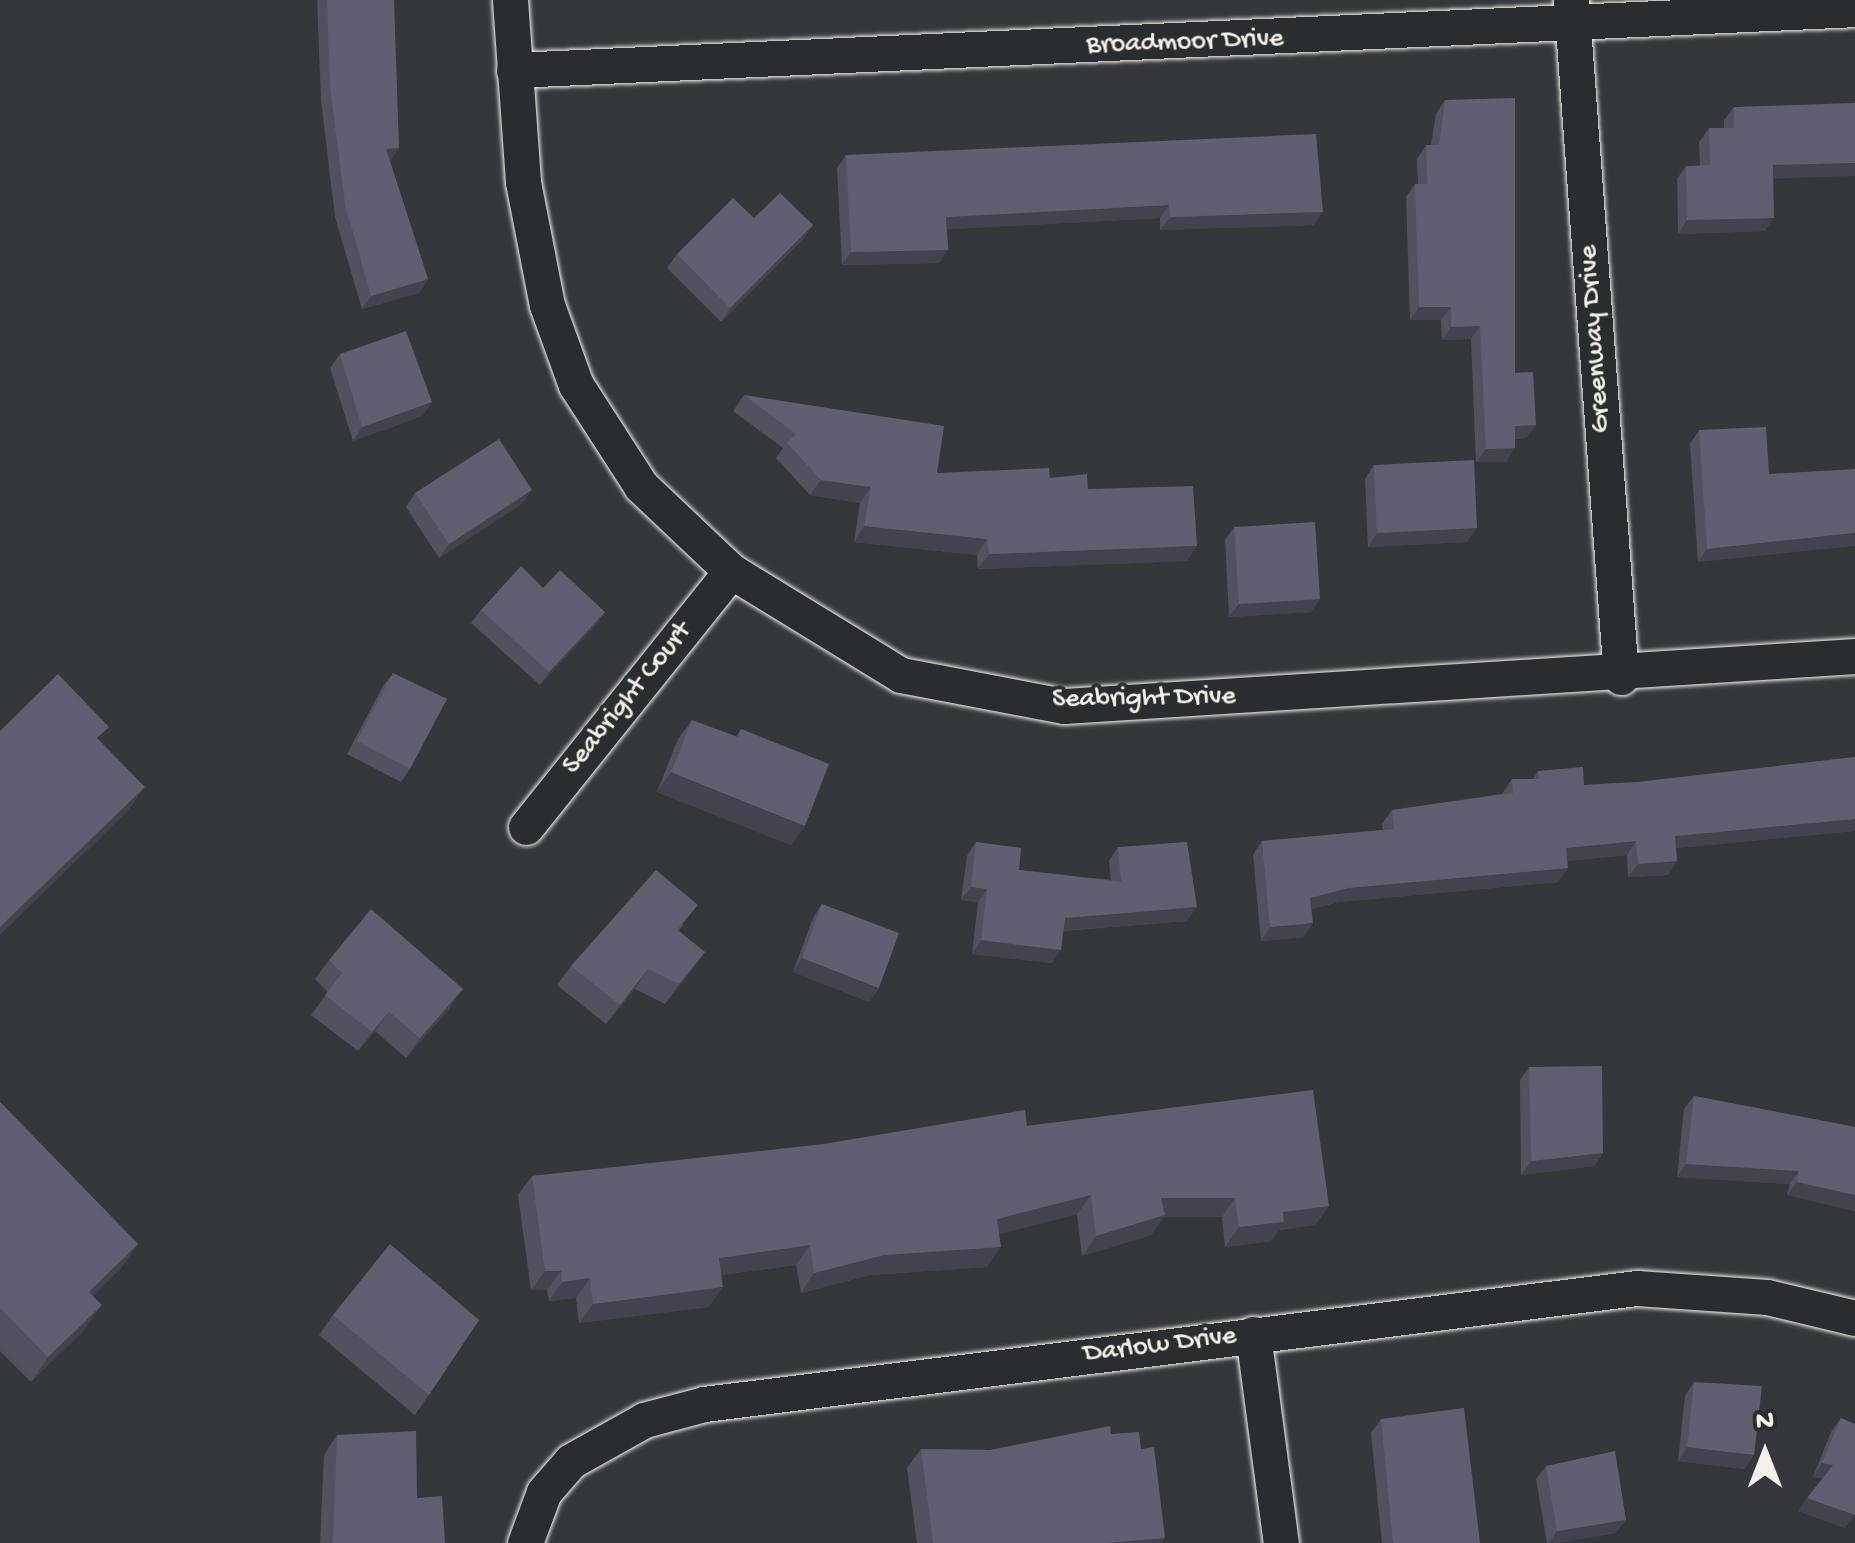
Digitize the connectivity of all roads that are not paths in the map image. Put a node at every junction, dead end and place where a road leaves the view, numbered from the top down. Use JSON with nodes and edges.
{"nodes":[{"id":1,"x":510,"y":0,"type":"edge"},
{"id":2,"x":1855,"y":10,"type":"edge"},
{"id":3,"x":1572,"y":14,"type":"edge"},
{"id":4,"x":514,"y":70,"type":"junction"},
{"id":5,"x":731,"y":570,"type":"junction"},
{"id":6,"x":1855,"y":656,"type":"edge"},
{"id":7,"x":1621,"y":677,"type":"junction"},
{"id":8,"x":526,"y":828,"type":"dead end"},
{"id":9,"x":1855,"y":1318,"type":"edge"},
{"id":10,"x":1254,"y":1334,"type":"junction"},
{"id":11,"x":525,"y":1543,"type":"edge"},
{"id":12,"x":1281,"y":1543,"type":"edge"}],
"edges":[{"from":1,"to":4,"type":"street","name":"Seabright Drive"},
{"from":2,"to":3,"type":"street","name":"Broadmoor Drive"},
{"from":3,"to":4,"type":"street","name":"Broadmoor Drive"},
{"from":3,"to":7,"type":"street","name":"Greenway Drive"},
{"from":4,"to":5,"type":"street","name":"Seabright Drive"},
{"from":5,"to":7,"type":"street","name":"Seabright Drive"},
{"from":5,"to":8,"type":"street","name":"Seabright Court"},
{"from":6,"to":7,"type":"street","name":"Seabright Drive"},
{"from":9,"to":10,"type":"street","name":"Darlow Drive"},
{"from":10,"to":11,"type":"street","name":"Darlow Drive"},
{"from":10,"to":12,"type":"street"}]}
